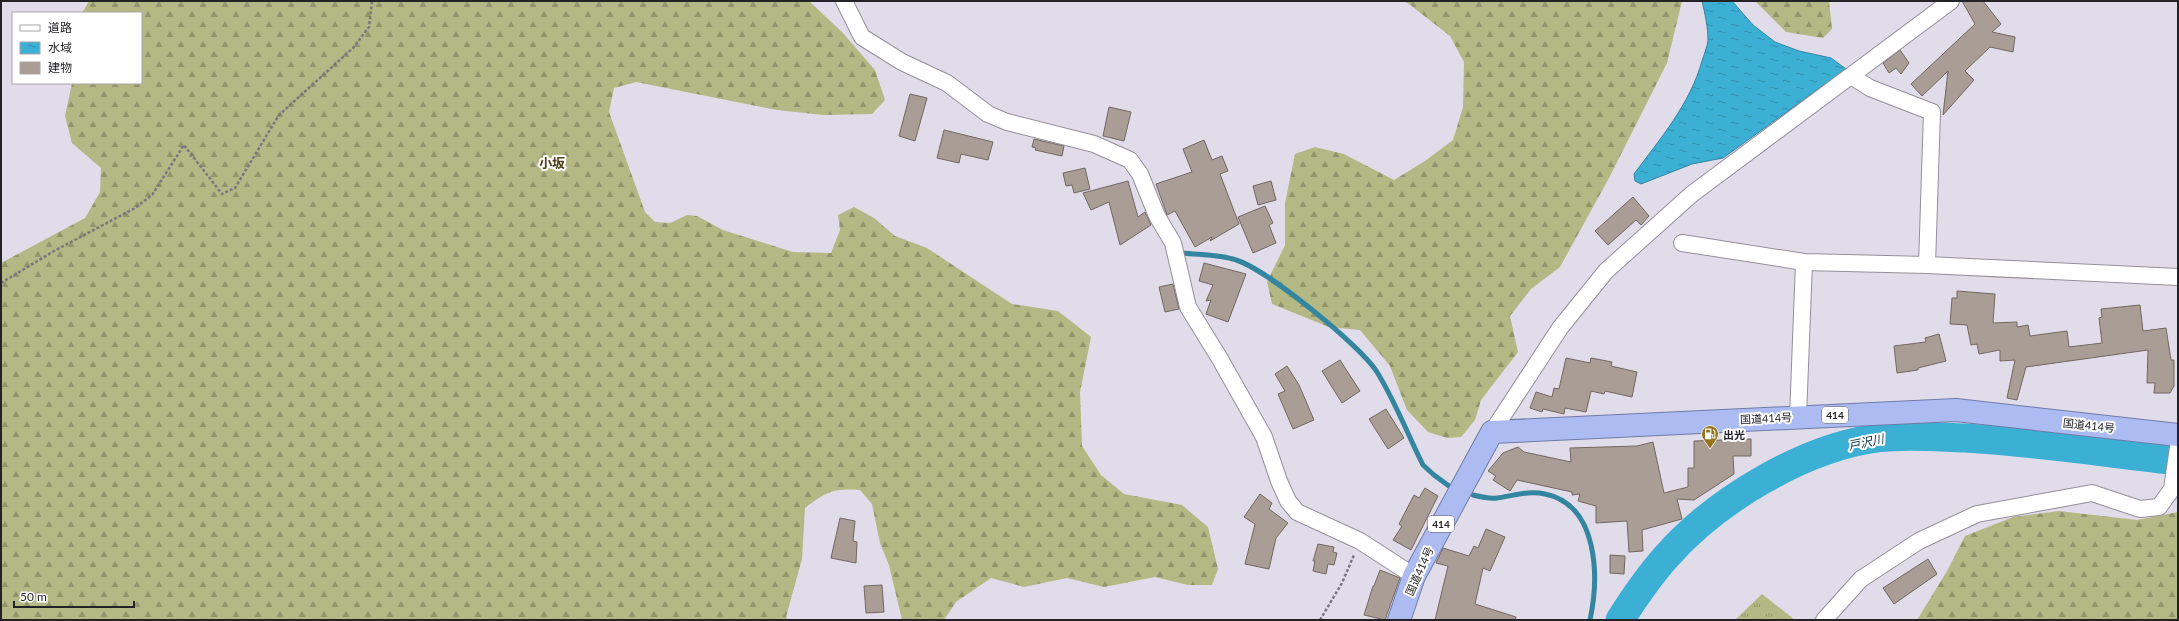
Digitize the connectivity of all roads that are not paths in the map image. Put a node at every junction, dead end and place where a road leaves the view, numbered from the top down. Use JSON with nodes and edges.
{"nodes":[{"id":1,"x":844,"y":1,"type":"edge"},
{"id":2,"x":1951,"y":1,"type":"edge"},
{"id":3,"x":1852,"y":76,"type":"junction"},
{"id":4,"x":1682,"y":243,"type":"dead end"},
{"id":5,"x":1804,"y":262,"type":"junction"},
{"id":6,"x":1927,"y":265,"type":"junction"},
{"id":7,"x":2178,"y":277,"type":"edge"},
{"id":8,"x":1798,"y":417,"type":"junction"},
{"id":9,"x":1492,"y":432,"type":"junction"},
{"id":10,"x":2178,"y":435,"type":"edge"},
{"id":11,"x":2178,"y":447,"type":"edge"},
{"id":12,"x":2175,"y":485,"type":"edge"},
{"id":13,"x":1414,"y":576,"type":"junction"},
{"id":14,"x":1399,"y":620,"type":"edge"},
{"id":15,"x":1824,"y":620,"type":"edge"}],
"edges":[{"from":1,"to":13,"type":"street"},
{"from":2,"to":3,"type":"street"},
{"from":3,"to":6,"type":"street"},
{"from":3,"to":9,"type":"street"},
{"from":4,"to":5,"type":"street"},
{"from":5,"to":6,"type":"street"},
{"from":5,"to":8,"type":"street"},
{"from":6,"to":7,"type":"street"},
{"from":8,"to":9,"type":"highway","name":"国道414号","number":"414"},
{"from":8,"to":10,"type":"highway","name":"国道414号","number":"414"},
{"from":9,"to":13,"type":"highway","name":"国道414号","number":"414"},
{"from":11,"to":12,"type":"street"},
{"from":12,"to":15,"type":"street"},
{"from":13,"to":14,"type":"highway","name":"国道414号","number":"414"}]}
